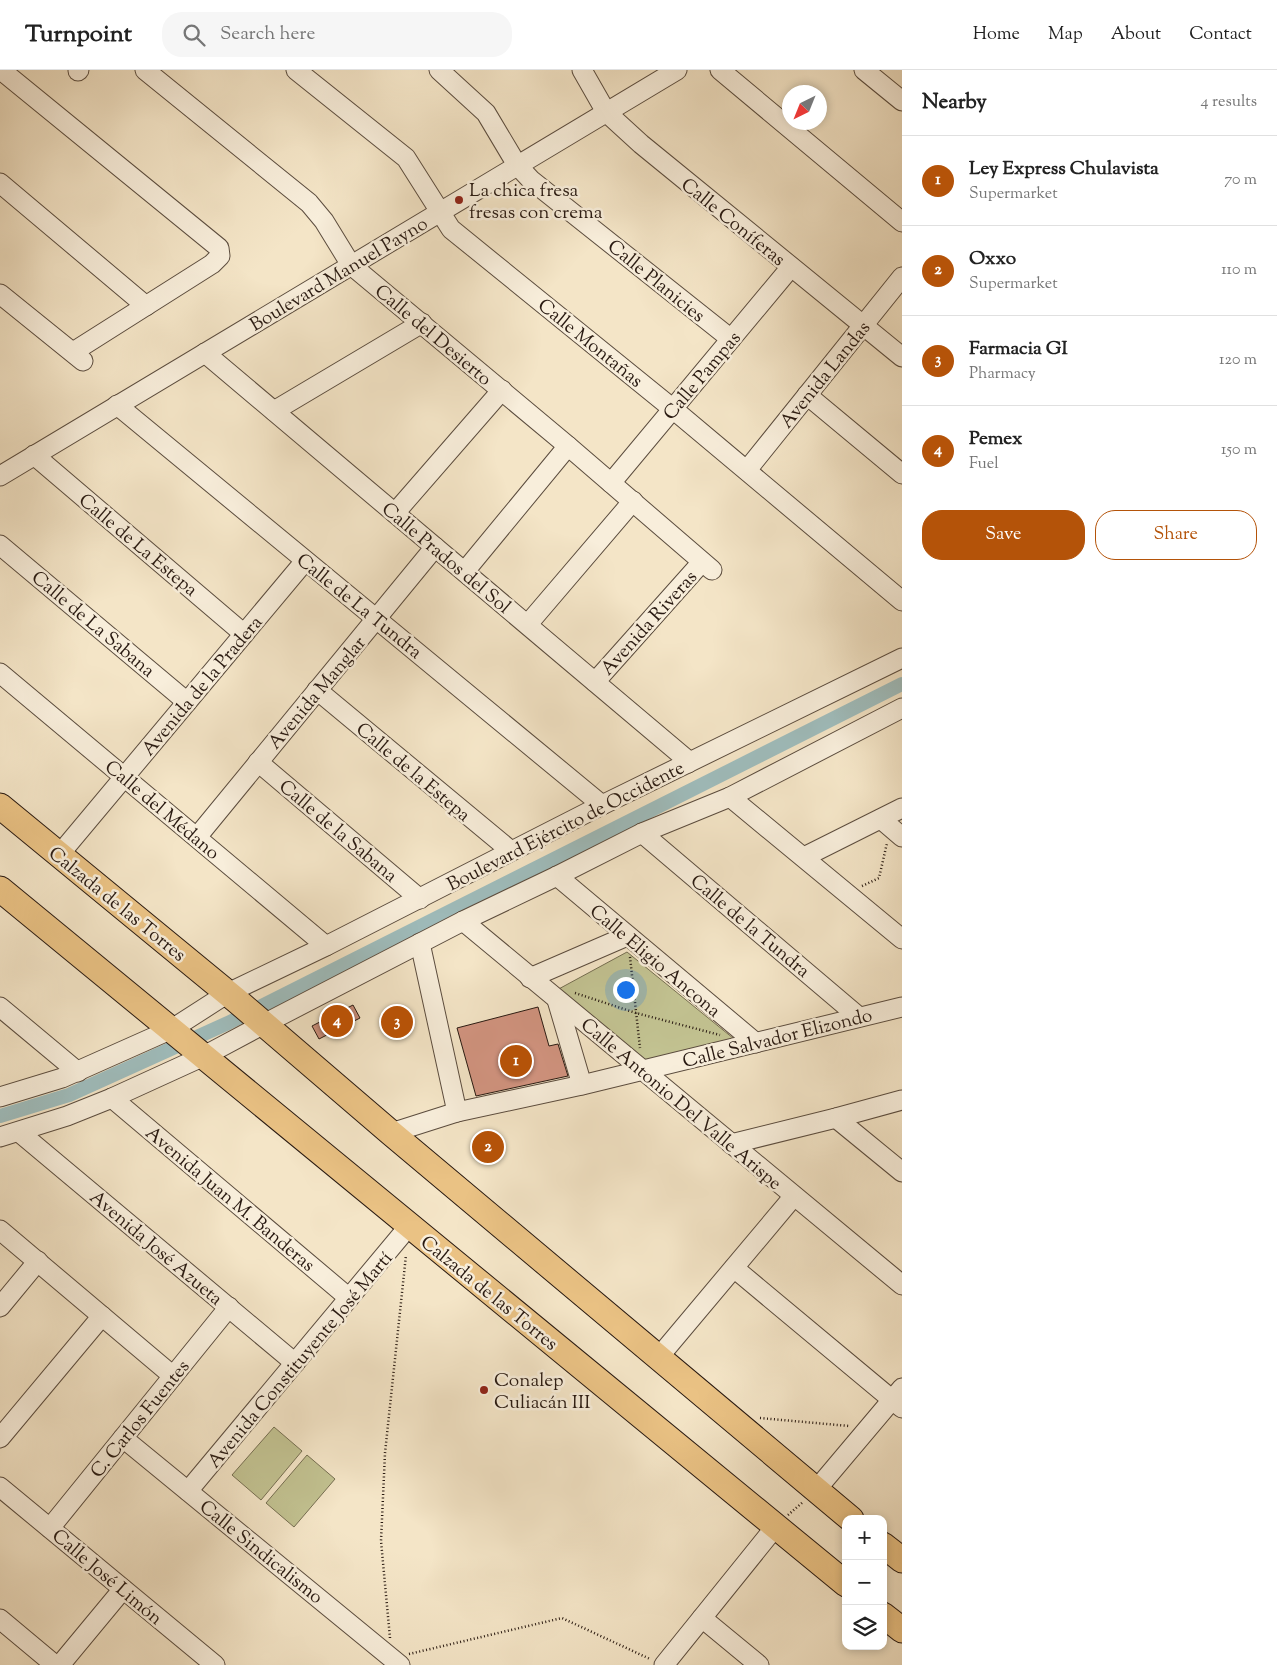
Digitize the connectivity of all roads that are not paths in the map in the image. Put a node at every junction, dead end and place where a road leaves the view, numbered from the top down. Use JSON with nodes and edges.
{"nodes":[{"id":1,"x":1,"y":70,"type":"edge"},
{"id":2,"x":145,"y":70,"type":"edge"},
{"id":3,"x":296,"y":70,"type":"edge"},
{"id":4,"x":440,"y":70,"type":"edge"},
{"id":5,"x":582,"y":70,"type":"edge"},
{"id":6,"x":676,"y":70,"type":"edge"},
{"id":7,"x":720,"y":70,"type":"edge"},
{"id":8,"x":864,"y":70,"type":"edge"},
{"id":9,"x":902,"y":101,"type":"edge"},
{"id":10,"x":606,"y":112,"type":"junction"},
{"id":11,"x":517,"y":165,"type":"junction"},
{"id":12,"x":0,"y":183,"type":"edge"},
{"id":13,"x":439,"y":212,"type":"junction"},
{"id":14,"x":902,"y":222,"type":"edge"},
{"id":15,"x":351,"y":265,"type":"junction"},
{"id":16,"x":791,"y":267,"type":"junction"},
{"id":17,"x":902,"y":277,"type":"edge"},
{"id":18,"x":0,"y":294,"type":"edge"},
{"id":19,"x":146,"y":306,"type":"junction"},
{"id":20,"x":422,"y":323,"type":"junction"},
{"id":21,"x":863,"y":325,"type":"junction"},
{"id":22,"x":731,"y":339,"type":"junction"},
{"id":23,"x":205,"y":353,"type":"junction"},
{"id":24,"x":902,"y":357,"type":"edge"},
{"id":25,"x":502,"y":390,"type":"junction"},
{"id":26,"x":807,"y":395,"type":"junction"},
{"id":27,"x":117,"y":405,"type":"junction"},
{"id":28,"x":673,"y":409,"type":"junction"},
{"id":29,"x":274,"y":411,"type":"junction"},
{"id":30,"x":568,"y":446,"type":"junction"},
{"id":31,"x":34,"y":455,"type":"junction"},
{"id":32,"x":747,"y":470,"type":"junction"},
{"id":33,"x":902,"y":474,"type":"edge"},
{"id":34,"x":0,"y":475,"type":"edge"},
{"id":35,"x":611,"y":483,"type":"junction"},
{"id":36,"x":633,"y":501,"type":"junction"},
{"id":37,"x":395,"y":513,"type":"junction"},
{"id":38,"x":0,"y":545,"type":"edge"},
{"id":39,"x":435,"y":547,"type":"junction"},
{"id":40,"x":305,"y":561,"type":"junction"},
{"id":41,"x":707,"y":566,"type":"joint"},
{"id":42,"x":464,"y":571,"type":"junction"},
{"id":43,"x":902,"y":601,"type":"edge"},
{"id":44,"x":376,"y":619,"type":"junction"},
{"id":45,"x":528,"y":624,"type":"junction"},
{"id":46,"x":244,"y":634,"type":"junction"},
{"id":47,"x":902,"y":658,"type":"edge"},
{"id":48,"x":0,"y":673,"type":"edge"},
{"id":49,"x":595,"y":682,"type":"junction"},
{"id":50,"x":318,"y":690,"type":"junction"},
{"id":51,"x":187,"y":702,"type":"junction"},
{"id":52,"x":902,"y":708,"type":"edge"},
{"id":53,"x":258,"y":762,"type":"junction"},
{"id":54,"x":688,"y":763,"type":"junction"},
{"id":55,"x":125,"y":777,"type":"junction"},
{"id":56,"x":730,"y":797,"type":"junction"},
{"id":57,"x":0,"y":806,"type":"edge"},
{"id":58,"x":602,"y":806,"type":"junction"},
{"id":59,"x":902,"y":808,"type":"edge"},
{"id":60,"x":891,"y":828,"type":"edge"},
{"id":61,"x":642,"y":833,"type":"junction"},
{"id":62,"x":197,"y":836,"type":"junction"},
{"id":63,"x":511,"y":851,"type":"junction"},
{"id":64,"x":59,"y":855,"type":"junction"},
{"id":65,"x":804,"y":857,"type":"junction"},
{"id":66,"x":557,"y":876,"type":"junction"},
{"id":67,"x":0,"y":889,"type":"edge"},
{"id":68,"x":420,"y":898,"type":"junction"},
{"id":69,"x":463,"y":921,"type":"junction"},
{"id":70,"x":627,"y":936,"type":"junction"},
{"id":71,"x":902,"y":938,"type":"edge"},
{"id":72,"x":420,"y":943,"type":"junction"},
{"id":73,"x":326,"y":946,"type":"junction"},
{"id":74,"x":530,"y":978,"type":"junction"},
{"id":75,"x":557,"y":1000,"type":"junction"},
{"id":76,"x":0,"y":1007,"type":"edge"},
{"id":77,"x":902,"y":1007,"type":"edge"},
{"id":78,"x":246,"y":1008,"type":"junction"},
{"id":79,"x":859,"y":1017,"type":"junction"},
{"id":80,"x":186,"y":1041,"type":"junction"},
{"id":81,"x":756,"y":1043,"type":"junction"},
{"id":82,"x":642,"y":1070,"type":"junction"},
{"id":83,"x":78,"y":1072,"type":"junction"},
{"id":84,"x":582,"y":1085,"type":"junction"},
{"id":85,"x":0,"y":1097,"type":"edge"},
{"id":86,"x":112,"y":1098,"type":"junction"},
{"id":87,"x":902,"y":1100,"type":"edge"},
{"id":88,"x":456,"y":1112,"type":"junction"},
{"id":89,"x":836,"y":1118,"type":"junction"},
{"id":90,"x":19,"y":1132,"type":"junction"},
{"id":91,"x":390,"y":1133,"type":"junction"},
{"id":92,"x":0,"y":1137,"type":"edge"},
{"id":93,"x":731,"y":1144,"type":"junction"},
{"id":94,"x":902,"y":1172,"type":"edge"},
{"id":95,"x":794,"y":1196,"type":"junction"},
{"id":96,"x":409,"y":1226,"type":"junction"},
{"id":97,"x":0,"y":1230,"type":"edge"},
{"id":98,"x":38,"y":1261,"type":"junction"},
{"id":99,"x":734,"y":1268,"type":"junction"},
{"id":100,"x":902,"y":1285,"type":"edge"},
{"id":101,"x":350,"y":1298,"type":"junction"},
{"id":102,"x":0,"y":1307,"type":"edge"},
{"id":103,"x":229,"y":1307,"type":"junction"},
{"id":104,"x":102,"y":1316,"type":"junction"},
{"id":105,"x":658,"y":1358,"type":"junction"},
{"id":106,"x":295,"y":1363,"type":"junction"},
{"id":107,"x":173,"y":1376,"type":"junction"},
{"id":108,"x":899,"y":1398,"type":"edge"},
{"id":109,"x":0,"y":1438,"type":"edge"},
{"id":110,"x":123,"y":1438,"type":"junction"},
{"id":111,"x":0,"y":1487,"type":"edge"},
{"id":112,"x":816,"y":1490,"type":"junction"},
{"id":113,"x":188,"y":1491,"type":"junction"},
{"id":114,"x":846,"y":1515,"type":"edge"},
{"id":115,"x":776,"y":1526,"type":"junction"},
{"id":116,"x":50,"y":1528,"type":"junction"},
{"id":117,"x":887,"y":1548,"type":"edge"},
{"id":118,"x":902,"y":1560,"type":"edge"},
{"id":119,"x":842,"y":1581,"type":"edge"},
{"id":120,"x":123,"y":1589,"type":"junction"},
{"id":121,"x":702,"y":1618,"type":"junction"},
{"id":122,"x":887,"y":1618,"type":"edge"},
{"id":123,"x":0,"y":1619,"type":"edge"},
{"id":124,"x":902,"y":1630,"type":"edge"},
{"id":125,"x":393,"y":1663,"type":"edge"},
{"id":126,"x":660,"y":1663,"type":"edge"},
{"id":127,"x":55,"y":1665,"type":"edge"},
{"id":128,"x":60,"y":1665,"type":"edge"},
{"id":129,"x":215,"y":1665,"type":"edge"},
{"id":130,"x":759,"y":1665,"type":"edge"}],
"edges":[{"from":1,"to":19,"type":"street"},
{"from":2,"to":15,"type":"street","name":"Calle del Desierto"},
{"from":3,"to":13,"type":"street","name":"Calle Montañas"},
{"from":4,"to":11,"type":"street","name":"Calle Planicies"},
{"from":5,"to":10,"type":"street","name":"Calle Coníferas"},
{"from":6,"to":10,"type":"street","name":"Boulevard Manuel Payno"},
{"from":7,"to":14,"type":"street"},
{"from":8,"to":9,"type":"street"},
{"from":10,"to":11,"type":"street","name":"Boulevard Manuel Payno"},
{"from":10,"to":16,"type":"street","name":"Calle Coníferas"},
{"from":11,"to":13,"type":"street","name":"Boulevard Manuel Payno"},
{"from":11,"to":22,"type":"street","name":"Calle Planicies"},
{"from":12,"to":19,"type":"street"},
{"from":13,"to":15,"type":"street","name":"Boulevard Manuel Payno"},
{"from":13,"to":28,"type":"street","name":"Calle Montañas"},
{"from":15,"to":20,"type":"street","name":"Calle del Desierto"},
{"from":15,"to":23,"type":"street","name":"Boulevard Manuel Payno"},
{"from":16,"to":21,"type":"street","name":"Calle Coníferas"},
{"from":16,"to":22,"type":"street","name":"Calle Pampas"},
{"from":17,"to":21,"type":"street","name":"Avenida Landas"},
{"from":18,"to":19,"type":"street"},
{"from":20,"to":25,"type":"street","name":"Calle del Desierto"},
{"from":20,"to":29,"type":"street"},
{"from":21,"to":24,"type":"street","name":"Calle Coníferas"},
{"from":21,"to":26,"type":"street","name":"Avenida Landas"},
{"from":22,"to":28,"type":"street","name":"Calle Pampas"},
{"from":23,"to":27,"type":"street","name":"Boulevard Manuel Payno"},
{"from":23,"to":29,"type":"street","name":"Calle Prados del Sol"},
{"from":25,"to":30,"type":"street","name":"Calle del Desierto"},
{"from":25,"to":37,"type":"street"},
{"from":26,"to":32,"type":"street","name":"Avenida Landas"},
{"from":26,"to":33,"type":"street"},
{"from":27,"to":31,"type":"street","name":"Boulevard Manuel Payno"},
{"from":27,"to":40,"type":"street","name":"Calle de La Tundra"},
{"from":28,"to":32,"type":"street","name":"Calle Montañas"},
{"from":28,"to":35,"type":"street","name":"Calle Pampas"},
{"from":29,"to":37,"type":"street","name":"Calle Prados del Sol"},
{"from":30,"to":35,"type":"street","name":"Calle del Desierto"},
{"from":30,"to":42,"type":"street"},
{"from":31,"to":34,"type":"street","name":"Boulevard Manuel Payno"},
{"from":31,"to":46,"type":"street","name":"Calle de La Estepa"},
{"from":32,"to":43,"type":"street","name":"Calle Montañas"},
{"from":35,"to":36,"type":"street","name":"Calle del Desierto"},
{"from":36,"to":41,"type":"street","name":"Calle del Desierto"},
{"from":36,"to":45,"type":"street"},
{"from":37,"to":39,"type":"street","name":"Calle Prados del Sol"},
{"from":38,"to":51,"type":"street","name":"Calle de La Sabana"},
{"from":39,"to":42,"type":"street","name":"Calle Prados del Sol"},
{"from":39,"to":44,"type":"street","name":"Avenida Manglar"},
{"from":40,"to":44,"type":"street","name":"Calle de La Tundra"},
{"from":40,"to":46,"type":"street","name":"Avenida de la Pradera"},
{"from":41,"to":49,"type":"street","name":"Avenida Riveras"},
{"from":42,"to":45,"type":"street","name":"Calle Prados del Sol"},
{"from":44,"to":50,"type":"street","name":"Avenida Manglar"},
{"from":44,"to":58,"type":"street","name":"Calle de La Tundra"},
{"from":45,"to":49,"type":"street","name":"Calle Prados del Sol"},
{"from":46,"to":51,"type":"street","name":"Avenida de la Pradera"},
{"from":47,"to":54,"type":"street","name":"Boulevard Ejército de Occidente"},
{"from":48,"to":55,"type":"street","name":"Calle del Médano"},
{"from":49,"to":54,"type":"street","name":"Calle Prados del Sol"},
{"from":50,"to":53,"type":"street","name":"Avenida Manglar"},
{"from":50,"to":63,"type":"street","name":"Calle de la Estepa"},
{"from":51,"to":55,"type":"street","name":"Avenida de la Pradera"},
{"from":52,"to":56,"type":"street","name":"Boulevard Ejército de Occidente"},
{"from":53,"to":62,"type":"street","name":"Avenida Manglar"},
{"from":53,"to":68,"type":"street","name":"Calle de la Sabana"},
{"from":54,"to":58,"type":"street","name":"Boulevard Ejército de Occidente"},
{"from":55,"to":62,"type":"street","name":"Calle del Médano"},
{"from":55,"to":64,"type":"street","name":"Avenida de la Pradera"},
{"from":56,"to":61,"type":"street","name":"Boulevard Ejército de Occidente"},
{"from":56,"to":65,"type":"street"},
{"from":57,"to":64,"type":"main road","name":"Calzada de las Torres"},
{"from":58,"to":63,"type":"street","name":"Boulevard Ejército de Occidente"},
{"from":59,"to":60,"type":"street"},
{"from":60,"to":65,"type":"street"},
{"from":61,"to":66,"type":"street","name":"Boulevard Ejército de Occidente"},
{"from":61,"to":79,"type":"street","name":"Calle de la Tundra"},
{"from":62,"to":73,"type":"street","name":"Calle del Médano"},
{"from":63,"to":68,"type":"street","name":"Boulevard Ejército de Occidente"},
{"from":64,"to":78,"type":"main road","name":"Calzada de las Torres"},
{"from":65,"to":71,"type":"street"},
{"from":66,"to":69,"type":"street","name":"Boulevard Ejército de Occidente"},
{"from":66,"to":70,"type":"street","name":"Calle Eligio Ancona"},
{"from":67,"to":80,"type":"main road","name":"Calzada de las Torres"},
{"from":68,"to":73,"type":"street","name":"Boulevard Ejército de Occidente"},
{"from":69,"to":72,"type":"street","name":"Boulevard Ejército de Occidente"},
{"from":69,"to":74,"type":"street","name":"Calle Antonio Del Valle Arispe"},
{"from":70,"to":74,"type":"street"},
{"from":70,"to":81,"type":"street","name":"Calle Eligio Ancona"},
{"from":72,"to":78,"type":"street","name":"Boulevard Ejército de Occidente"},
{"from":72,"to":88,"type":"street"},
{"from":73,"to":78,"type":"street","name":"Boulevard Ejército de Occidente"},
{"from":74,"to":75,"type":"street","name":"Calle Antonio Del Valle Arispe"},
{"from":75,"to":82,"type":"street","name":"Calle Antonio Del Valle Arispe"},
{"from":75,"to":84,"type":"street"},
{"from":76,"to":83,"type":"street"},
{"from":77,"to":79,"type":"street","name":"Calle Salvador Elizondo"},
{"from":78,"to":80,"type":"street"},
{"from":78,"to":80,"type":"street"},
{"from":78,"to":91,"type":"main road","name":"Calzada de las Torres"},
{"from":79,"to":81,"type":"street","name":"Calle Salvador Elizondo"},
{"from":80,"to":83,"type":"street"},
{"from":80,"to":86,"type":"street"},
{"from":80,"to":96,"type":"main road","name":"Calzada de las Torres"},
{"from":81,"to":82,"type":"street","name":"Calle Salvador Elizondo"},
{"from":82,"to":84,"type":"street","name":"Calle Salvador Elizondo"},
{"from":82,"to":93,"type":"street","name":"Calle Antonio Del Valle Arispe"},
{"from":83,"to":85,"type":"street"},
{"from":84,"to":88,"type":"street","name":"Calle Salvador Elizondo"},
{"from":86,"to":90,"type":"street"},
{"from":86,"to":101,"type":"street","name":"Avenida Juan M. Banderas"},
{"from":87,"to":89,"type":"street"},
{"from":88,"to":91,"type":"street","name":"Calle Salvador Elizondo"},
{"from":89,"to":93,"type":"street"},
{"from":89,"to":94,"type":"street"},
{"from":90,"to":92,"type":"street"},
{"from":90,"to":103,"type":"street","name":"Avenida José Azueta"},
{"from":91,"to":105,"type":"main road","name":"Calzada de las Torres"},
{"from":93,"to":95,"type":"street","name":"Calle Antonio Del Valle Arispe"},
{"from":95,"to":99,"type":"street"},
{"from":95,"to":100,"type":"street","name":"Calle Antonio Del Valle Arispe"},
{"from":96,"to":101,"type":"street","name":"Avenida Constituyente José Martí"},
{"from":96,"to":115,"type":"main road","name":"Calzada de las Torres"},
{"from":97,"to":98,"type":"street"},
{"from":98,"to":102,"type":"street"},
{"from":98,"to":104,"type":"street"},
{"from":99,"to":105,"type":"street"},
{"from":99,"to":108,"type":"street"},
{"from":101,"to":106,"type":"street","name":"Avenida Constituyente José Martí"},
{"from":103,"to":106,"type":"street","name":"Avenida José Azueta"},
{"from":103,"to":107,"type":"street","name":"C. Carlos Fuentes"},
{"from":104,"to":107,"type":"street"},
{"from":104,"to":109,"type":"street"},
{"from":105,"to":112,"type":"main road","name":"Calzada de las Torres"},
{"from":106,"to":113,"type":"street","name":"Avenida Constituyente José Martí"},
{"from":107,"to":110,"type":"street","name":"C. Carlos Fuentes"},
{"from":108,"to":112,"type":"street"},
{"from":110,"to":113,"type":"street","name":"Calle Sindicalismo"},
{"from":110,"to":116,"type":"street","name":"C. Carlos Fuentes"},
{"from":111,"to":116,"type":"street","name":"Calle José Limón"},
{"from":112,"to":114,"type":"main road","name":"Calzada de las Torres"},
{"from":113,"to":125,"type":"street","name":"Calle Sindicalismo"},
{"from":115,"to":119,"type":"main road","name":"Calzada de las Torres"},
{"from":115,"to":121,"type":"street"},
{"from":116,"to":120,"type":"street","name":"Calle José Limón"},
{"from":117,"to":118,"type":"main road"},
{"from":120,"to":128,"type":"street"},
{"from":120,"to":129,"type":"street","name":"Calle José Limón"},
{"from":121,"to":126,"type":"street"},
{"from":121,"to":130,"type":"street"},
{"from":122,"to":124,"type":"main road"},
{"from":123,"to":127,"type":"street"}]}
